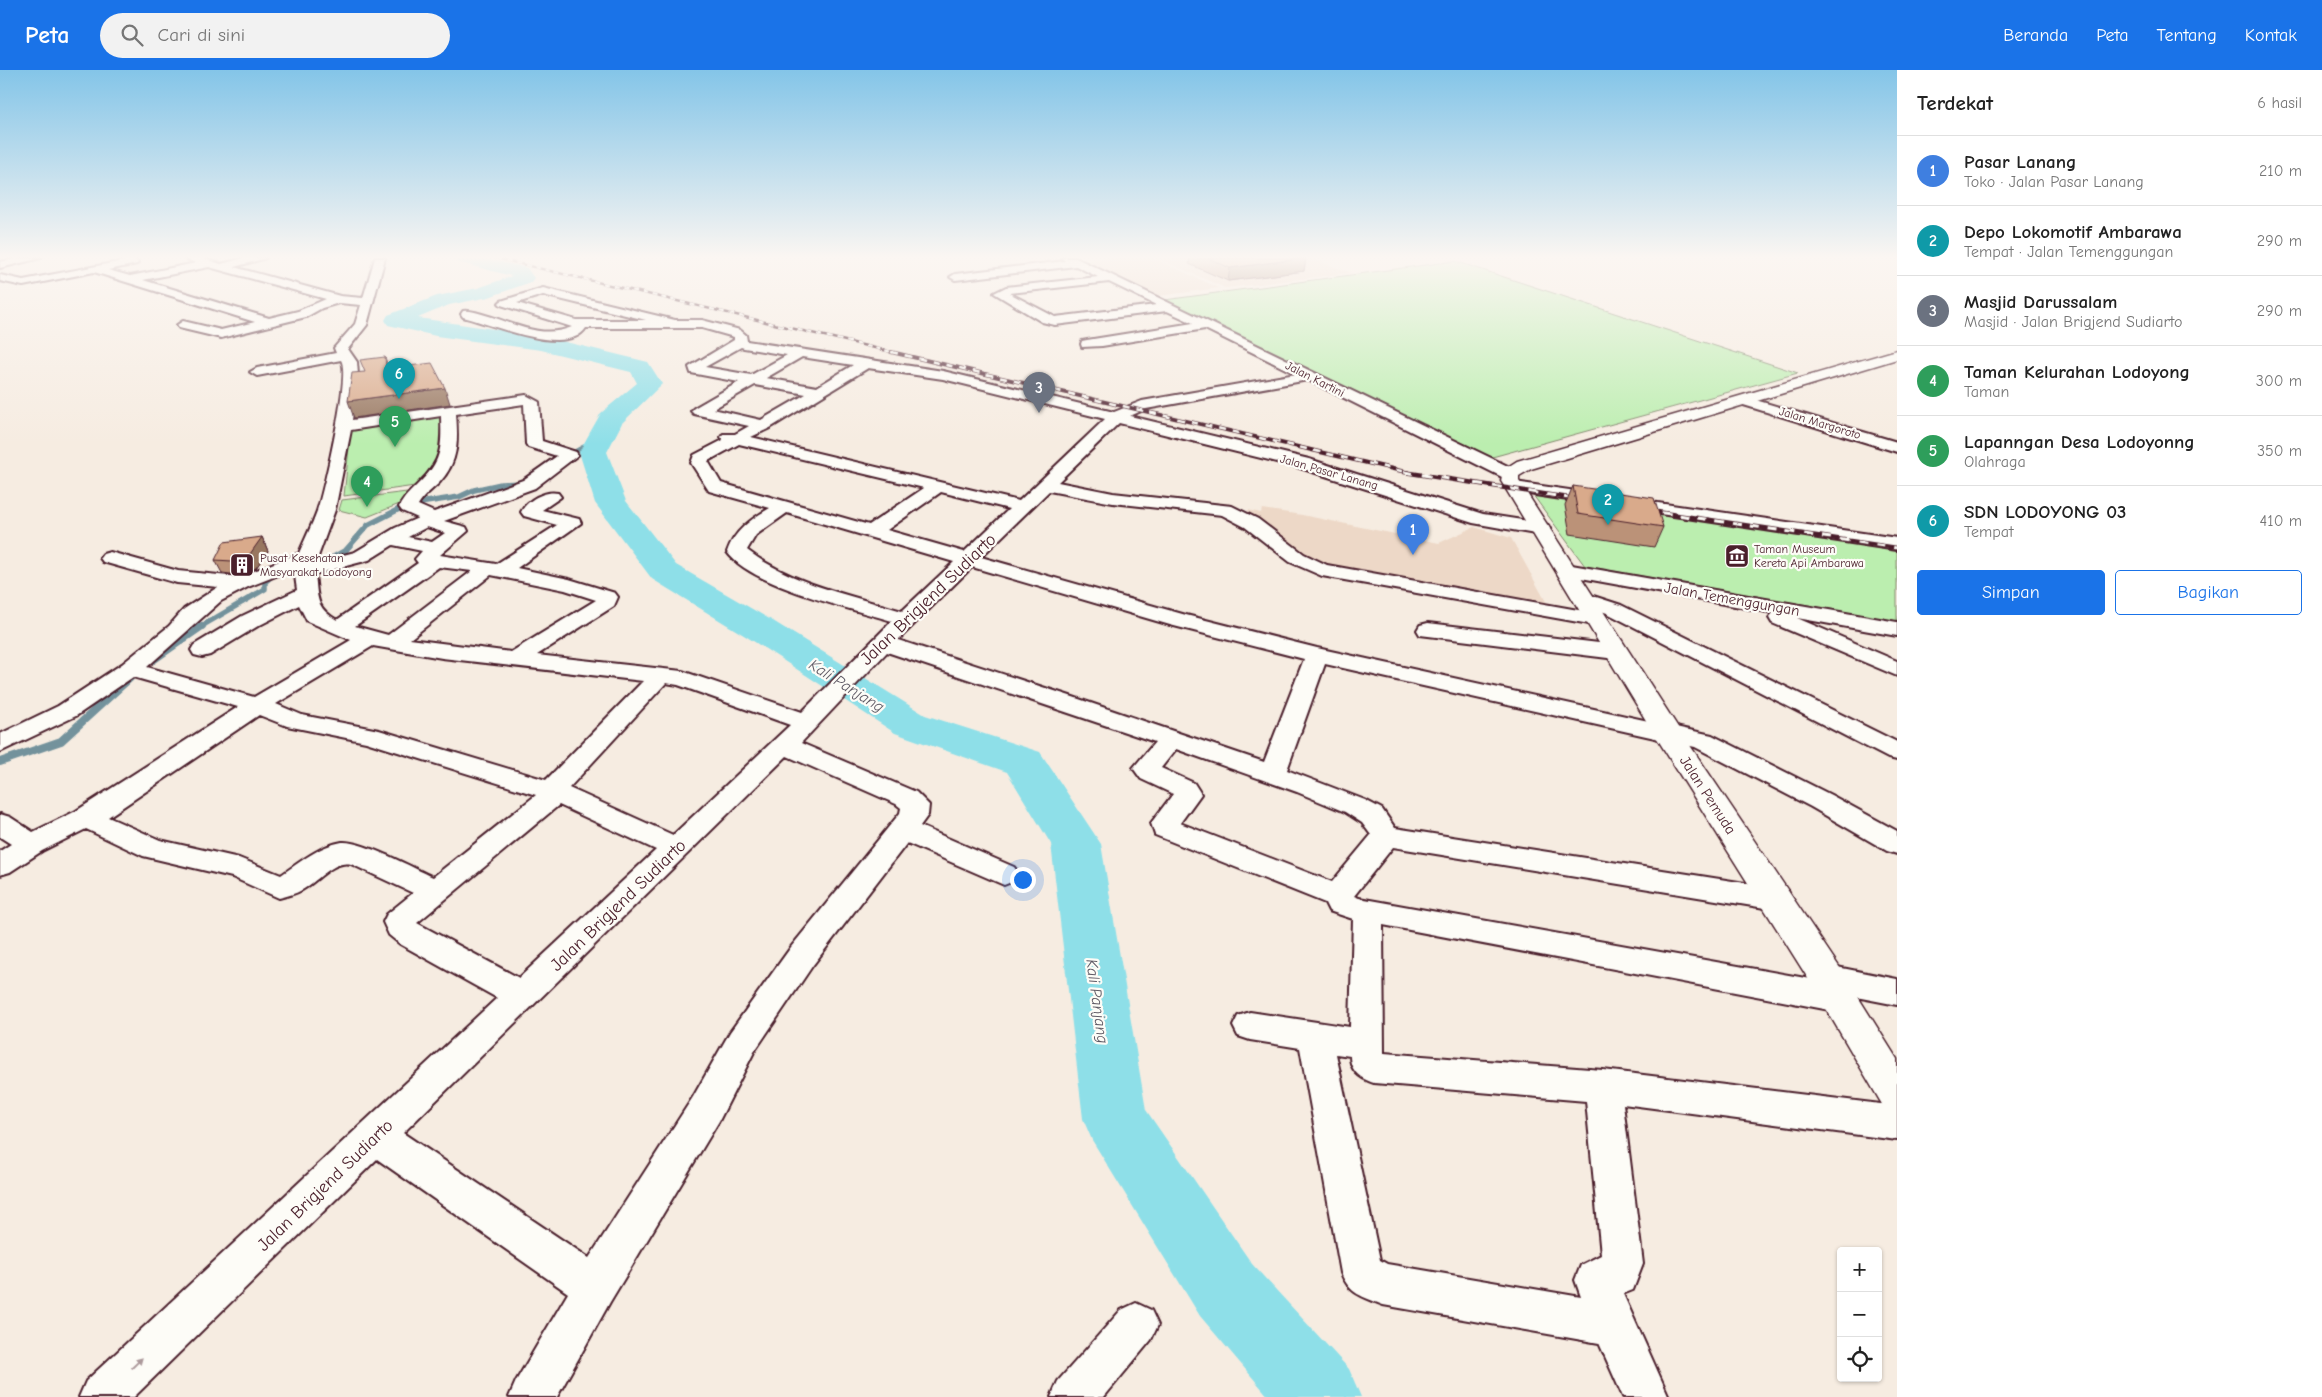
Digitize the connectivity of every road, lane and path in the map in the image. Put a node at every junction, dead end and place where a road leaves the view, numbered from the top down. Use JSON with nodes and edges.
{"nodes":[{"id":1,"x":261,"y":320,"type":"edge"},
{"id":2,"x":277,"y":320,"type":"edge"},
{"id":3,"x":362,"y":320,"type":"edge"},
{"id":4,"x":487,"y":320,"type":"edge"},
{"id":5,"x":559,"y":320,"type":"edge"},
{"id":6,"x":659,"y":320,"type":"edge"},
{"id":7,"x":1050,"y":320,"type":"edge"},
{"id":8,"x":1064,"y":320,"type":"edge"},
{"id":9,"x":1194,"y":320,"type":"edge"},
{"id":10,"x":268,"y":322,"type":"junction"},
{"id":11,"x":183,"y":324,"type":"dead end"},
{"id":12,"x":675,"y":324,"type":"junction"},
{"id":13,"x":587,"y":325,"type":"junction"},
{"id":14,"x":1204,"y":325,"type":"junction"},
{"id":15,"x":740,"y":342,"type":"junction"},
{"id":16,"x":1087,"y":344,"type":"dead end"},
{"id":17,"x":800,"y":353,"type":"junction"},
{"id":18,"x":345,"y":354,"type":"junction"},
{"id":19,"x":1897,"y":354,"type":"edge"},
{"id":20,"x":866,"y":363,"type":"junction"},
{"id":21,"x":289,"y":366,"type":"junction"},
{"id":22,"x":257,"y":372,"type":"dead end"},
{"id":23,"x":1308,"y":376,"type":"junction"},
{"id":24,"x":298,"y":379,"type":"dead end"},
{"id":25,"x":753,"y":380,"type":"junction"},
{"id":26,"x":820,"y":392,"type":"junction"},
{"id":27,"x":1742,"y":400,"type":"junction"},
{"id":28,"x":448,"y":409,"type":"junction"},
{"id":29,"x":699,"y":411,"type":"junction"},
{"id":30,"x":1123,"y":413,"type":"junction"},
{"id":31,"x":765,"y":424,"type":"junction"},
{"id":32,"x":344,"y":426,"type":"junction"},
{"id":33,"x":738,"y":440,"type":"junction"},
{"id":34,"x":1897,"y":447,"type":"edge"},
{"id":35,"x":1046,"y":485,"type":"junction"},
{"id":36,"x":1515,"y":485,"type":"junction"},
{"id":37,"x":938,"y":486,"type":"junction"},
{"id":38,"x":552,"y":497,"type":"dead end"},
{"id":39,"x":482,"y":500,"type":"junction"},
{"id":40,"x":784,"y":507,"type":"junction"},
{"id":41,"x":1021,"y":507,"type":"junction"},
{"id":42,"x":532,"y":508,"type":"junction"},
{"id":43,"x":429,"y":520,"type":"junction"},
{"id":44,"x":1541,"y":529,"type":"junction"},
{"id":45,"x":872,"y":532,"type":"junction"},
{"id":46,"x":391,"y":539,"type":"junction"},
{"id":47,"x":1897,"y":544,"type":"edge"},
{"id":48,"x":435,"y":554,"type":"junction"},
{"id":49,"x":110,"y":558,"type":"dead end"},
{"id":50,"x":969,"y":559,"type":"junction"},
{"id":51,"x":494,"y":569,"type":"junction"},
{"id":52,"x":306,"y":570,"type":"junction"},
{"id":53,"x":1566,"y":570,"type":"junction"},
{"id":54,"x":241,"y":583,"type":"junction"},
{"id":55,"x":1742,"y":601,"type":"junction"},
{"id":56,"x":1590,"y":609,"type":"junction"},
{"id":57,"x":906,"y":619,"type":"junction"},
{"id":58,"x":339,"y":628,"type":"junction"},
{"id":59,"x":1897,"y":629,"type":"edge"},
{"id":60,"x":1428,"y":630,"type":"dead end"},
{"id":61,"x":369,"y":639,"type":"junction"},
{"id":62,"x":393,"y":642,"type":"junction"},
{"id":63,"x":877,"y":649,"type":"junction"},
{"id":64,"x":202,"y":650,"type":"dead end"},
{"id":65,"x":1616,"y":652,"type":"junction"},
{"id":66,"x":1317,"y":655,"type":"junction"},
{"id":67,"x":515,"y":659,"type":"junction"},
{"id":68,"x":130,"y":669,"type":"junction"},
{"id":69,"x":1897,"y":669,"type":"edge"},
{"id":70,"x":662,"y":674,"type":"junction"},
{"id":71,"x":257,"y":705,"type":"junction"},
{"id":72,"x":805,"y":723,"type":"junction"},
{"id":73,"x":1667,"y":732,"type":"junction"},
{"id":74,"x":1171,"y":738,"type":"junction"},
{"id":75,"x":0,"y":744,"type":"edge"},
{"id":76,"x":1897,"y":752,"type":"edge"},
{"id":77,"x":1272,"y":774,"type":"junction"},
{"id":78,"x":551,"y":791,"type":"junction"},
{"id":79,"x":86,"y":818,"type":"junction"},
{"id":80,"x":0,"y":824,"type":"edge"},
{"id":81,"x":902,"y":829,"type":"junction"},
{"id":82,"x":1386,"y":836,"type":"junction"},
{"id":83,"x":32,"y":844,"type":"junction"},
{"id":84,"x":1897,"y":844,"type":"edge"},
{"id":85,"x":677,"y":848,"type":"junction"},
{"id":86,"x":0,"y":865,"type":"edge"},
{"id":87,"x":1004,"y":874,"type":"dead end"},
{"id":88,"x":436,"y":891,"type":"junction"},
{"id":89,"x":1337,"y":896,"type":"junction"},
{"id":90,"x":1776,"y":899,"type":"junction"},
{"id":91,"x":1368,"y":911,"type":"junction"},
{"id":92,"x":1833,"y":988,"type":"junction"},
{"id":93,"x":1897,"y":992,"type":"edge"},
{"id":94,"x":523,"y":996,"type":"junction"},
{"id":95,"x":1250,"y":1026,"type":"dead end"},
{"id":96,"x":1315,"y":1036,"type":"junction"},
{"id":97,"x":1367,"y":1044,"type":"junction"},
{"id":98,"x":1603,"y":1086,"type":"junction"},
{"id":99,"x":1897,"y":1094,"type":"edge"},
{"id":100,"x":1897,"y":1123,"type":"edge"},
{"id":101,"x":376,"y":1136,"type":"junction"},
{"id":102,"x":595,"y":1286,"type":"junction"},
{"id":103,"x":1613,"y":1324,"type":"junction"},
{"id":104,"x":1136,"y":1325,"type":"dead end"},
{"id":105,"x":102,"y":1397,"type":"edge"},
{"id":106,"x":532,"y":1397,"type":"edge"},
{"id":107,"x":1074,"y":1397,"type":"edge"},
{"id":108,"x":1646,"y":1397,"type":"edge"}],
"edges":[{"from":1,"to":10,"type":"street"},
{"from":2,"to":10,"type":"street"},
{"from":3,"to":18,"type":"street"},
{"from":4,"to":13,"type":"street"},
{"from":5,"to":13,"type":"street"},
{"from":6,"to":12,"type":"street"},
{"from":7,"to":8,"type":"street"},
{"from":9,"to":14,"type":"street","name":"Jalan Kartini"},
{"from":10,"to":11,"type":"street"},
{"from":12,"to":13,"type":"street"},
{"from":12,"to":15,"type":"street"},
{"from":14,"to":16,"type":"street"},
{"from":14,"to":23,"type":"street","name":"Jalan Kartini"},
{"from":15,"to":17,"type":"street","name":"Jalan Pasar Lanang"},
{"from":15,"to":25,"type":"street"},
{"from":17,"to":20,"type":"street","name":"Jalan Pasar Lanang"},
{"from":17,"to":25,"type":"street"},
{"from":18,"to":21,"type":"street"},
{"from":18,"to":32,"type":"street"},
{"from":19,"to":27,"type":"main road"},
{"from":20,"to":26,"type":"street"},
{"from":20,"to":30,"type":"street","name":"Jalan Pasar Lanang"},
{"from":21,"to":22,"type":"street"},
{"from":21,"to":24,"type":"street"},
{"from":23,"to":30,"type":"street"},
{"from":23,"to":36,"type":"street","name":"Jalan Kartini"},
{"from":25,"to":26,"type":"street"},
{"from":25,"to":29,"type":"street"},
{"from":26,"to":31,"type":"street"},
{"from":27,"to":34,"type":"street","name":"Jalan Margoroto"},
{"from":27,"to":36,"type":"main road"},
{"from":28,"to":32,"type":"street"},
{"from":28,"to":39,"type":"street"},
{"from":28,"to":43,"type":"street"},
{"from":29,"to":31,"type":"street"},
{"from":29,"to":33,"type":"street"},
{"from":30,"to":35,"type":"street","name":"Jalan Brigjend Sudiarto"},
{"from":30,"to":44,"type":"street","name":"Jalan Pasar Lanang"},
{"from":31,"to":33,"type":"street"},
{"from":32,"to":52,"type":"street"},
{"from":33,"to":37,"type":"street"},
{"from":33,"to":40,"type":"street"},
{"from":35,"to":41,"type":"street","name":"Jalan Brigjend Sudiarto"},
{"from":35,"to":56,"type":"street"},
{"from":36,"to":44,"type":"main road","name":"Jalan Pemuda"},
{"from":36,"to":47,"type":"street","name":"Jalan Kartini"},
{"from":37,"to":41,"type":"street"},
{"from":37,"to":45,"type":"street"},
{"from":38,"to":42,"type":"street"},
{"from":39,"to":42,"type":"street"},
{"from":39,"to":43,"type":"street"},
{"from":40,"to":45,"type":"street"},
{"from":40,"to":57,"type":"street"},
{"from":41,"to":50,"type":"street","name":"Jalan Brigjend Sudiarto"},
{"from":42,"to":51,"type":"street"},
{"from":43,"to":46,"type":"street"},
{"from":43,"to":48,"type":"street"},
{"from":44,"to":53,"type":"main road","name":"Jalan Pemuda"},
{"from":45,"to":50,"type":"street"},
{"from":46,"to":48,"type":"street"},
{"from":46,"to":52,"type":"street"},
{"from":48,"to":51,"type":"street"},
{"from":48,"to":58,"type":"street"},
{"from":49,"to":54,"type":"street"},
{"from":50,"to":57,"type":"street","name":"Jalan Brigjend Sudiarto"},
{"from":50,"to":66,"type":"street"},
{"from":51,"to":62,"type":"street"},
{"from":51,"to":67,"type":"street"},
{"from":52,"to":54,"type":"street"},
{"from":52,"to":58,"type":"street"},
{"from":52,"to":64,"type":"street"},
{"from":53,"to":55,"type":"street","name":"Jalan Temenggungan"},
{"from":53,"to":56,"type":"main road","name":"Jalan Pemuda"},
{"from":54,"to":68,"type":"street"},
{"from":55,"to":59,"type":"street","name":"Jalan Temenggungan"},
{"from":55,"to":69,"type":"street"},
{"from":56,"to":65,"type":"main road","name":"Jalan Pemuda"},
{"from":56,"to":76,"type":"street"},
{"from":57,"to":63,"type":"street","name":"Jalan Brigjend Sudiarto"},
{"from":58,"to":61,"type":"street"},
{"from":60,"to":65,"type":"street"},
{"from":61,"to":62,"type":"street"},
{"from":61,"to":71,"type":"street"},
{"from":62,"to":67,"type":"street"},
{"from":63,"to":72,"type":"street","name":"Jalan Brigjend Sudiarto"},
{"from":63,"to":74,"type":"street"},
{"from":65,"to":73,"type":"main road","name":"Jalan Pemuda"},
{"from":66,"to":73,"type":"street"},
{"from":66,"to":77,"type":"street"},
{"from":67,"to":70,"type":"street"},
{"from":68,"to":71,"type":"street"},
{"from":68,"to":75,"type":"street"},
{"from":70,"to":72,"type":"street"},
{"from":70,"to":78,"type":"street"},
{"from":71,"to":78,"type":"street"},
{"from":71,"to":79,"type":"street"},
{"from":72,"to":81,"type":"street"},
{"from":72,"to":85,"type":"street","name":"Jalan Brigjend Sudiarto"},
{"from":73,"to":84,"type":"street"},
{"from":73,"to":90,"type":"main road","name":"Jalan Pemuda"},
{"from":74,"to":77,"type":"street"},
{"from":74,"to":89,"type":"street"},
{"from":77,"to":82,"type":"street"},
{"from":78,"to":85,"type":"street"},
{"from":78,"to":88,"type":"street"},
{"from":79,"to":83,"type":"street"},
{"from":79,"to":88,"type":"street"},
{"from":80,"to":83,"type":"street"},
{"from":81,"to":87,"type":"street"},
{"from":81,"to":102,"type":"street"},
{"from":82,"to":89,"type":"street"},
{"from":82,"to":90,"type":"street"},
{"from":83,"to":86,"type":"street"},
{"from":85,"to":94,"type":"street","name":"Jalan Brigjend Sudiarto"},
{"from":88,"to":94,"type":"street"},
{"from":89,"to":91,"type":"street"},
{"from":90,"to":92,"type":"main road","name":"Jalan Pemuda"},
{"from":91,"to":92,"type":"street"},
{"from":91,"to":97,"type":"street"},
{"from":92,"to":93,"type":"street"},
{"from":92,"to":99,"type":"main road","name":"Jalan Pemuda"},
{"from":94,"to":101,"type":"street","name":"Jalan Brigjend Sudiarto"},
{"from":95,"to":96,"type":"street"},
{"from":96,"to":97,"type":"street"},
{"from":96,"to":103,"type":"street"},
{"from":97,"to":98,"type":"street"},
{"from":98,"to":100,"type":"street"},
{"from":98,"to":103,"type":"street"},
{"from":101,"to":102,"type":"street"},
{"from":105,"to":101,"type":"street","name":"Jalan Brigjend Sudiarto","one_way":true},
{"from":102,"to":106,"type":"street"},
{"from":103,"to":108,"type":"street"},
{"from":104,"to":107,"type":"street"}]}
